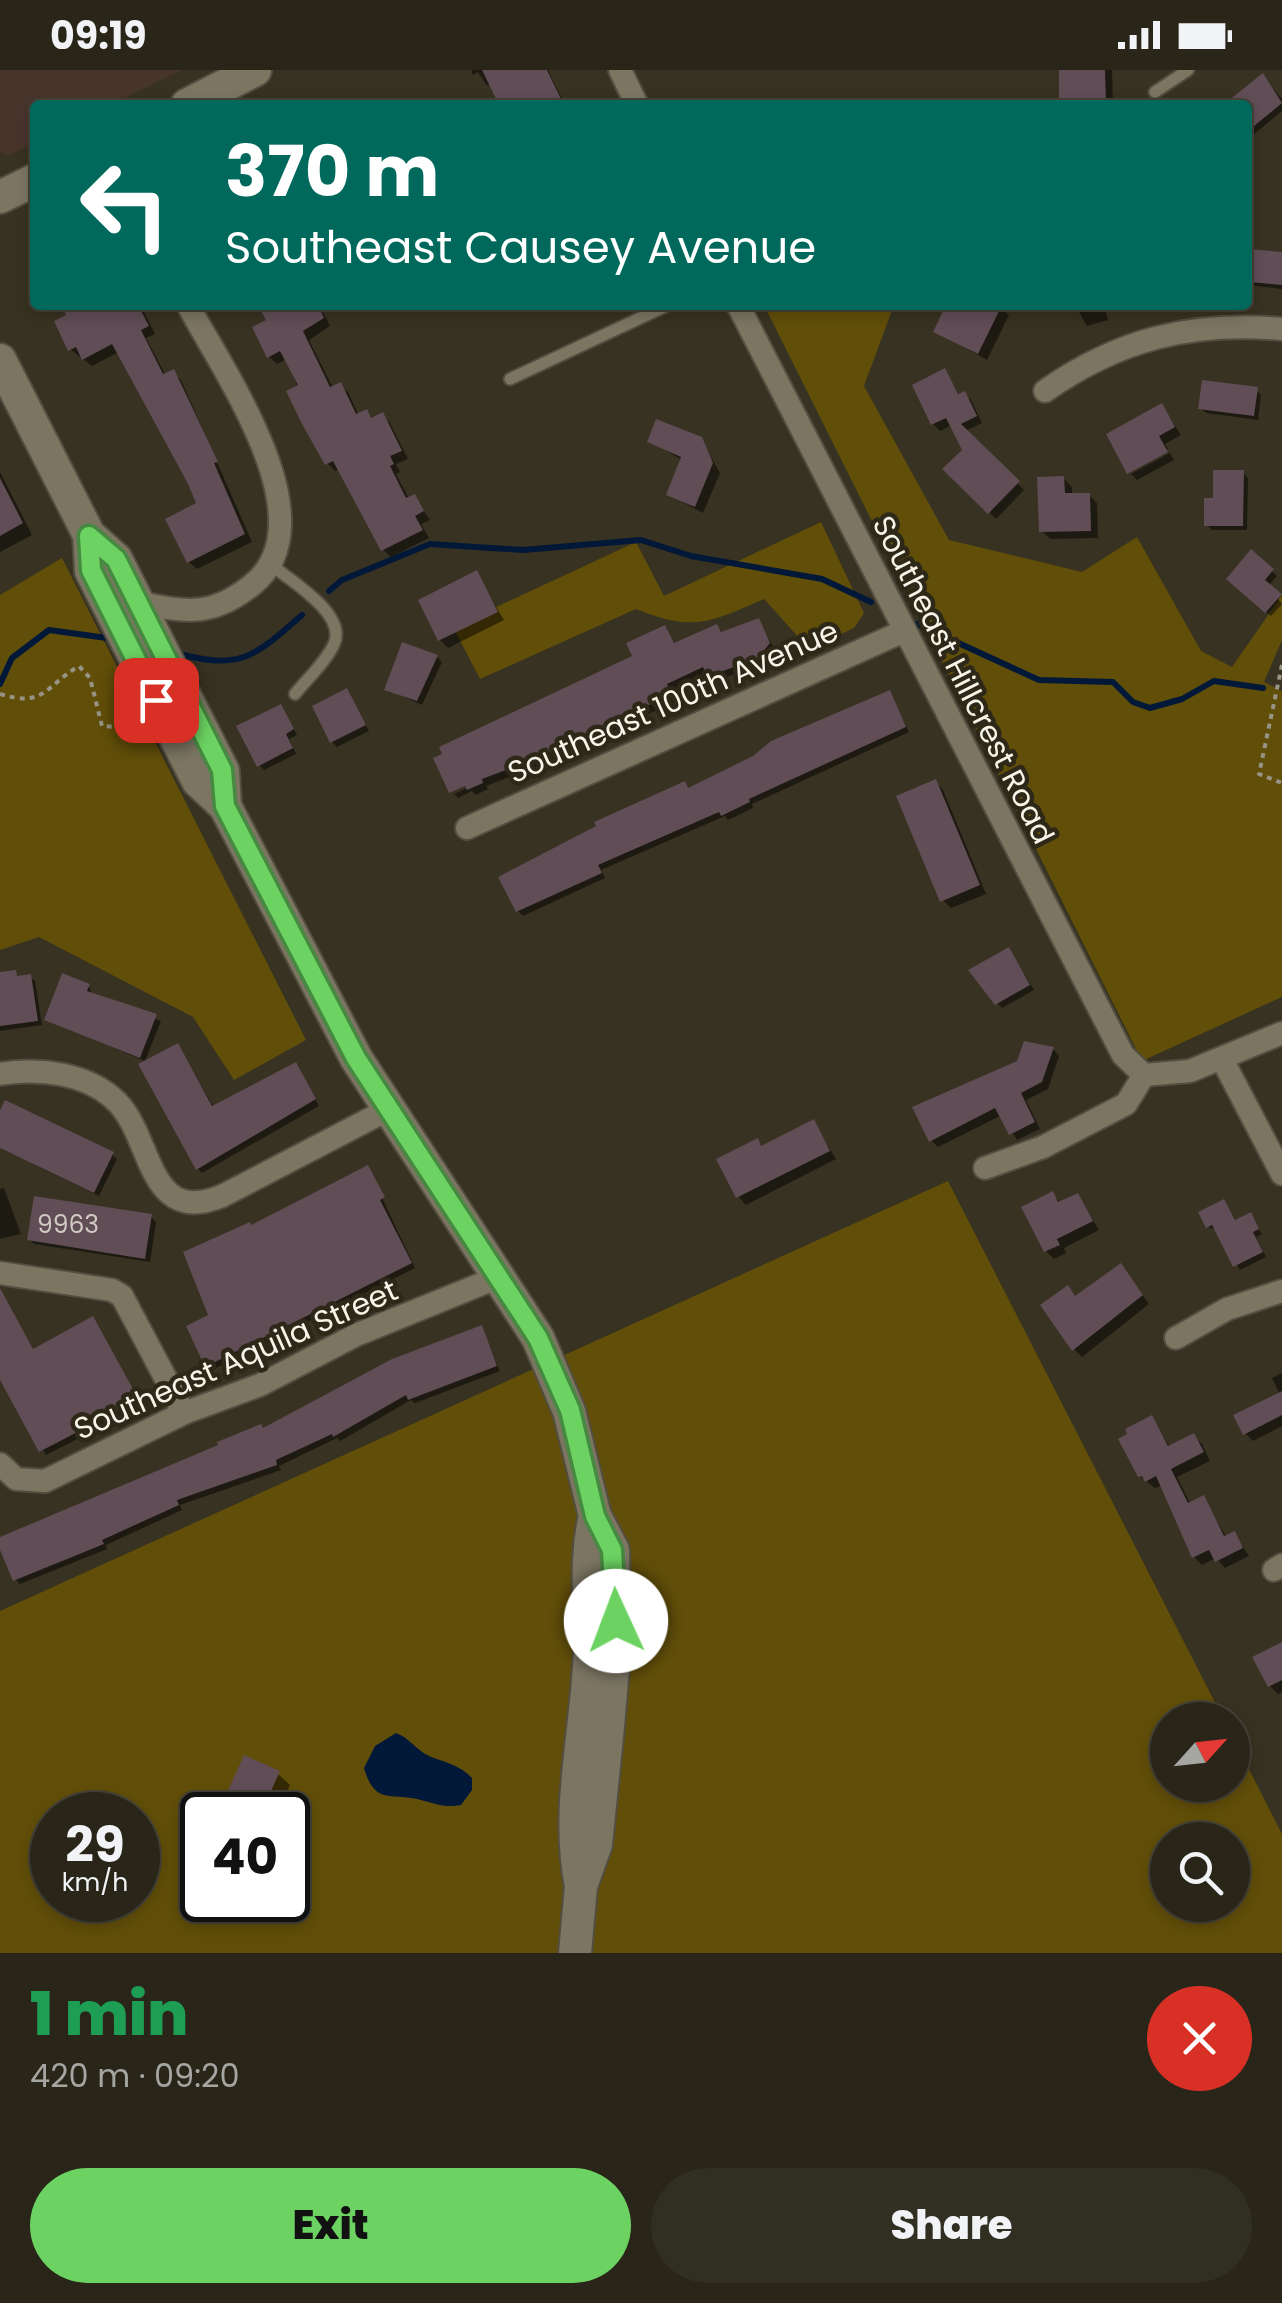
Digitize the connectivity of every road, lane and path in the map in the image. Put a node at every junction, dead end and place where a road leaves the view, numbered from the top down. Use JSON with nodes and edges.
{"nodes":[{"id":1,"x":255,"y":70,"type":"edge"},
{"id":2,"x":620,"y":70,"type":"edge"},
{"id":3,"x":1188,"y":70,"type":"edge"},
{"id":4,"x":204,"y":92,"type":"edge"},
{"id":5,"x":1156,"y":92,"type":"dead end"},
{"id":6,"x":635,"y":100,"type":"edge"},
{"id":7,"x":30,"y":182,"type":"edge"},
{"id":8,"x":0,"y":197,"type":"edge"},
{"id":9,"x":191,"y":310,"type":"edge"},
{"id":10,"x":655,"y":310,"type":"edge"},
{"id":11,"x":741,"y":310,"type":"edge"},
{"id":12,"x":1282,"y":329,"type":"edge"},
{"id":13,"x":0,"y":360,"type":"edge"},
{"id":14,"x":510,"y":379,"type":"dead end"},
{"id":15,"x":1045,"y":391,"type":"dead end"},
{"id":16,"x":269,"y":563,"type":"junction"},
{"id":17,"x":132,"y":611,"type":"junction"},
{"id":18,"x":904,"y":632,"type":"junction"},
{"id":19,"x":1282,"y":666,"type":"edge"},
{"id":20,"x":0,"y":694,"type":"edge"},
{"id":21,"x":295,"y":694,"type":"dead end"},
{"id":22,"x":158,"y":702,"type":"junction"},
{"id":23,"x":1282,"y":783,"type":"edge"},
{"id":24,"x":225,"y":806,"type":"junction"},
{"id":25,"x":467,"y":828,"type":"dead end"},
{"id":26,"x":1282,"y":1032,"type":"edge"},
{"id":27,"x":1222,"y":1059,"type":"junction"},
{"id":28,"x":0,"y":1074,"type":"edge"},
{"id":29,"x":1144,"y":1075,"type":"junction"},
{"id":30,"x":389,"y":1109,"type":"junction"},
{"id":31,"x":985,"y":1168,"type":"dead end"},
{"id":32,"x":1282,"y":1174,"type":"edge"},
{"id":33,"x":0,"y":1273,"type":"edge"},
{"id":34,"x":501,"y":1276,"type":"junction"},
{"id":35,"x":1282,"y":1292,"type":"edge"},
{"id":36,"x":1176,"y":1338,"type":"dead end"},
{"id":37,"x":184,"y":1414,"type":"junction"},
{"id":38,"x":0,"y":1464,"type":"edge"},
{"id":39,"x":575,"y":1953,"type":"edge"}],
"edges":[{"from":1,"to":4,"type":"street"},
{"from":2,"to":6,"type":"street"},
{"from":3,"to":5,"type":"lane"},
{"from":7,"to":8,"type":"street"},
{"from":9,"to":16,"type":"street"},
{"from":10,"to":14,"type":"lane"},
{"from":11,"to":18,"type":"street","name":"Southeast Hillcrest Road"},
{"from":12,"to":15,"type":"street"},
{"from":13,"to":17,"type":"street"},
{"from":16,"to":17,"type":"street"},
{"from":16,"to":21,"type":"lane"},
{"from":17,"to":22,"type":"street"},
{"from":17,"to":24,"type":"street"},
{"from":18,"to":25,"type":"street","name":"Southeast 100th Avenue"},
{"from":18,"to":29,"type":"street","name":"Southeast Hillcrest Road"},
{"from":19,"to":23,"type":"path"},
{"from":20,"to":22,"type":"path"},
{"from":22,"to":24,"type":"street"},
{"from":24,"to":30,"type":"street"},
{"from":26,"to":27,"type":"street"},
{"from":27,"to":29,"type":"street"},
{"from":27,"to":32,"type":"street"},
{"from":28,"to":30,"type":"street"},
{"from":29,"to":31,"type":"street"},
{"from":30,"to":34,"type":"street"},
{"from":33,"to":37,"type":"street"},
{"from":34,"to":37,"type":"street","name":"Southeast Aquila Street"},
{"from":34,"to":39,"type":"street"},
{"from":35,"to":36,"type":"street"},
{"from":37,"to":38,"type":"street","name":"Southeast Aquila Street"}]}
